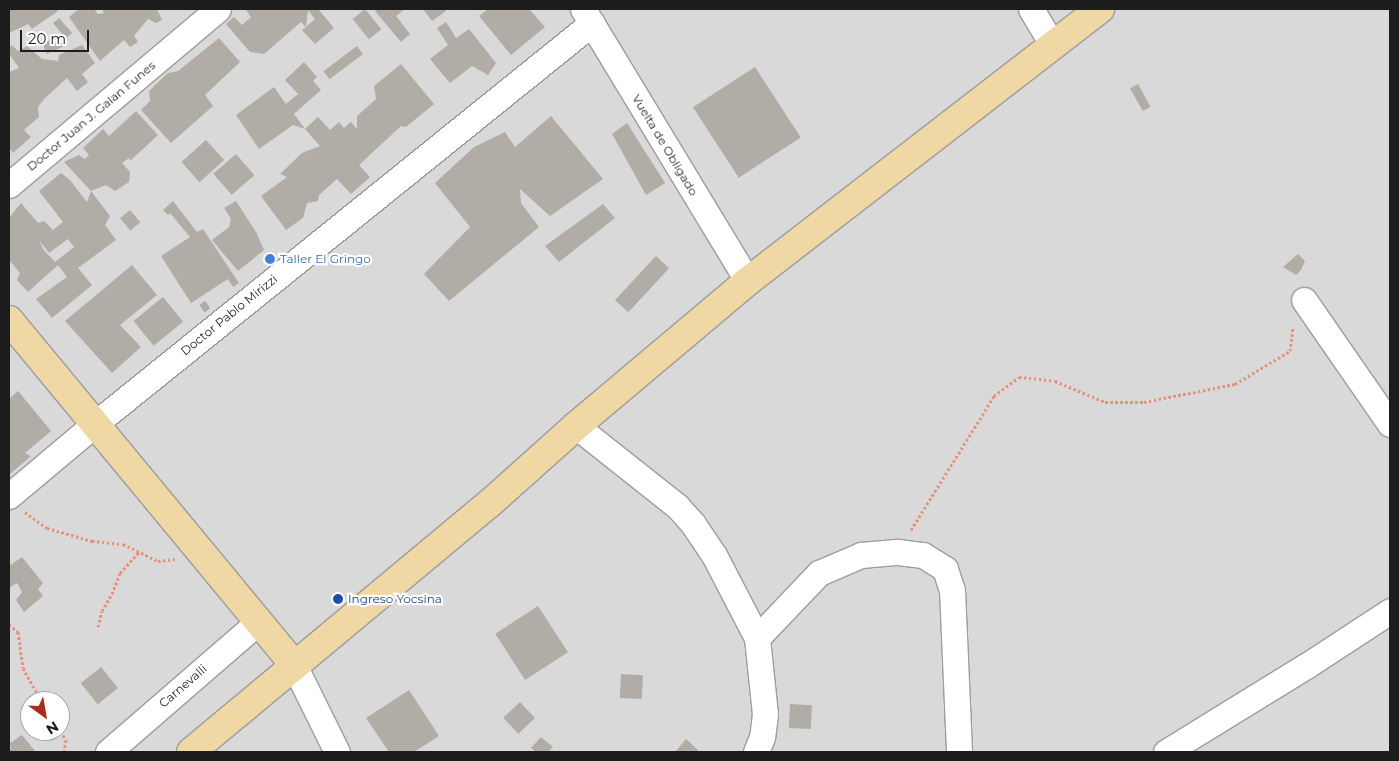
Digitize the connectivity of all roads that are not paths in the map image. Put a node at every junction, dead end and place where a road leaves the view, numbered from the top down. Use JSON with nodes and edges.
{"nodes":[{"id":1,"x":218,"y":9,"type":"edge"},
{"id":2,"x":1031,"y":9,"type":"edge"},
{"id":3,"x":1100,"y":9,"type":"edge"},
{"id":4,"x":587,"y":16,"type":"edge"},
{"id":5,"x":1052,"y":44,"type":"junction"},
{"id":6,"x":9,"y":185,"type":"edge"},
{"id":7,"x":748,"y":281,"type":"junction"},
{"id":8,"x":1304,"y":300,"type":"road end"},
{"id":9,"x":9,"y":320,"type":"edge"},
{"id":10,"x":96,"y":423,"type":"junction"},
{"id":11,"x":1390,"y":424,"type":"edge"},
{"id":12,"x":576,"y":426,"type":"junction"},
{"id":13,"x":16,"y":504,"type":"edge"},
{"id":14,"x":1390,"y":611,"type":"edge"},
{"id":15,"x":259,"y":620,"type":"junction"},
{"id":16,"x":757,"y":638,"type":"junction"},
{"id":17,"x":294,"y":665,"type":"junction"},
{"id":18,"x":108,"y":752,"type":"edge"},
{"id":19,"x":191,"y":752,"type":"edge"},
{"id":20,"x":337,"y":752,"type":"edge"},
{"id":21,"x":756,"y":752,"type":"edge"},
{"id":22,"x":959,"y":752,"type":"edge"},
{"id":23,"x":1166,"y":752,"type":"edge"}],
"edges":[{"from":1,"to":6,"type":"street","name":"Doctor Juan J. Galan Funes"},
{"from":2,"to":5,"type":"street"},
{"from":3,"to":5,"type":"main road"},
{"from":4,"to":7,"type":"street","name":"Vuelta de Obligado"},
{"from":4,"to":10,"type":"street","name":"Doctor Pablo Mirizzi"},
{"from":5,"to":7,"type":"main road"},
{"from":7,"to":12,"type":"main road"},
{"from":8,"to":11,"type":"street"},
{"from":9,"to":10,"type":"main road"},
{"from":10,"to":13,"type":"street","name":"Doctor Pablo Mirizzi"},
{"from":10,"to":15,"type":"main road"},
{"from":12,"to":16,"type":"street"},
{"from":12,"to":17,"type":"main road"},
{"from":14,"to":23,"type":"street"},
{"from":15,"to":17,"type":"main road"},
{"from":15,"to":18,"type":"street","name":"Carnevalli"},
{"from":16,"to":21,"type":"street"},
{"from":16,"to":22,"type":"street"},
{"from":17,"to":19,"type":"main road"},
{"from":17,"to":20,"type":"street"}]}
